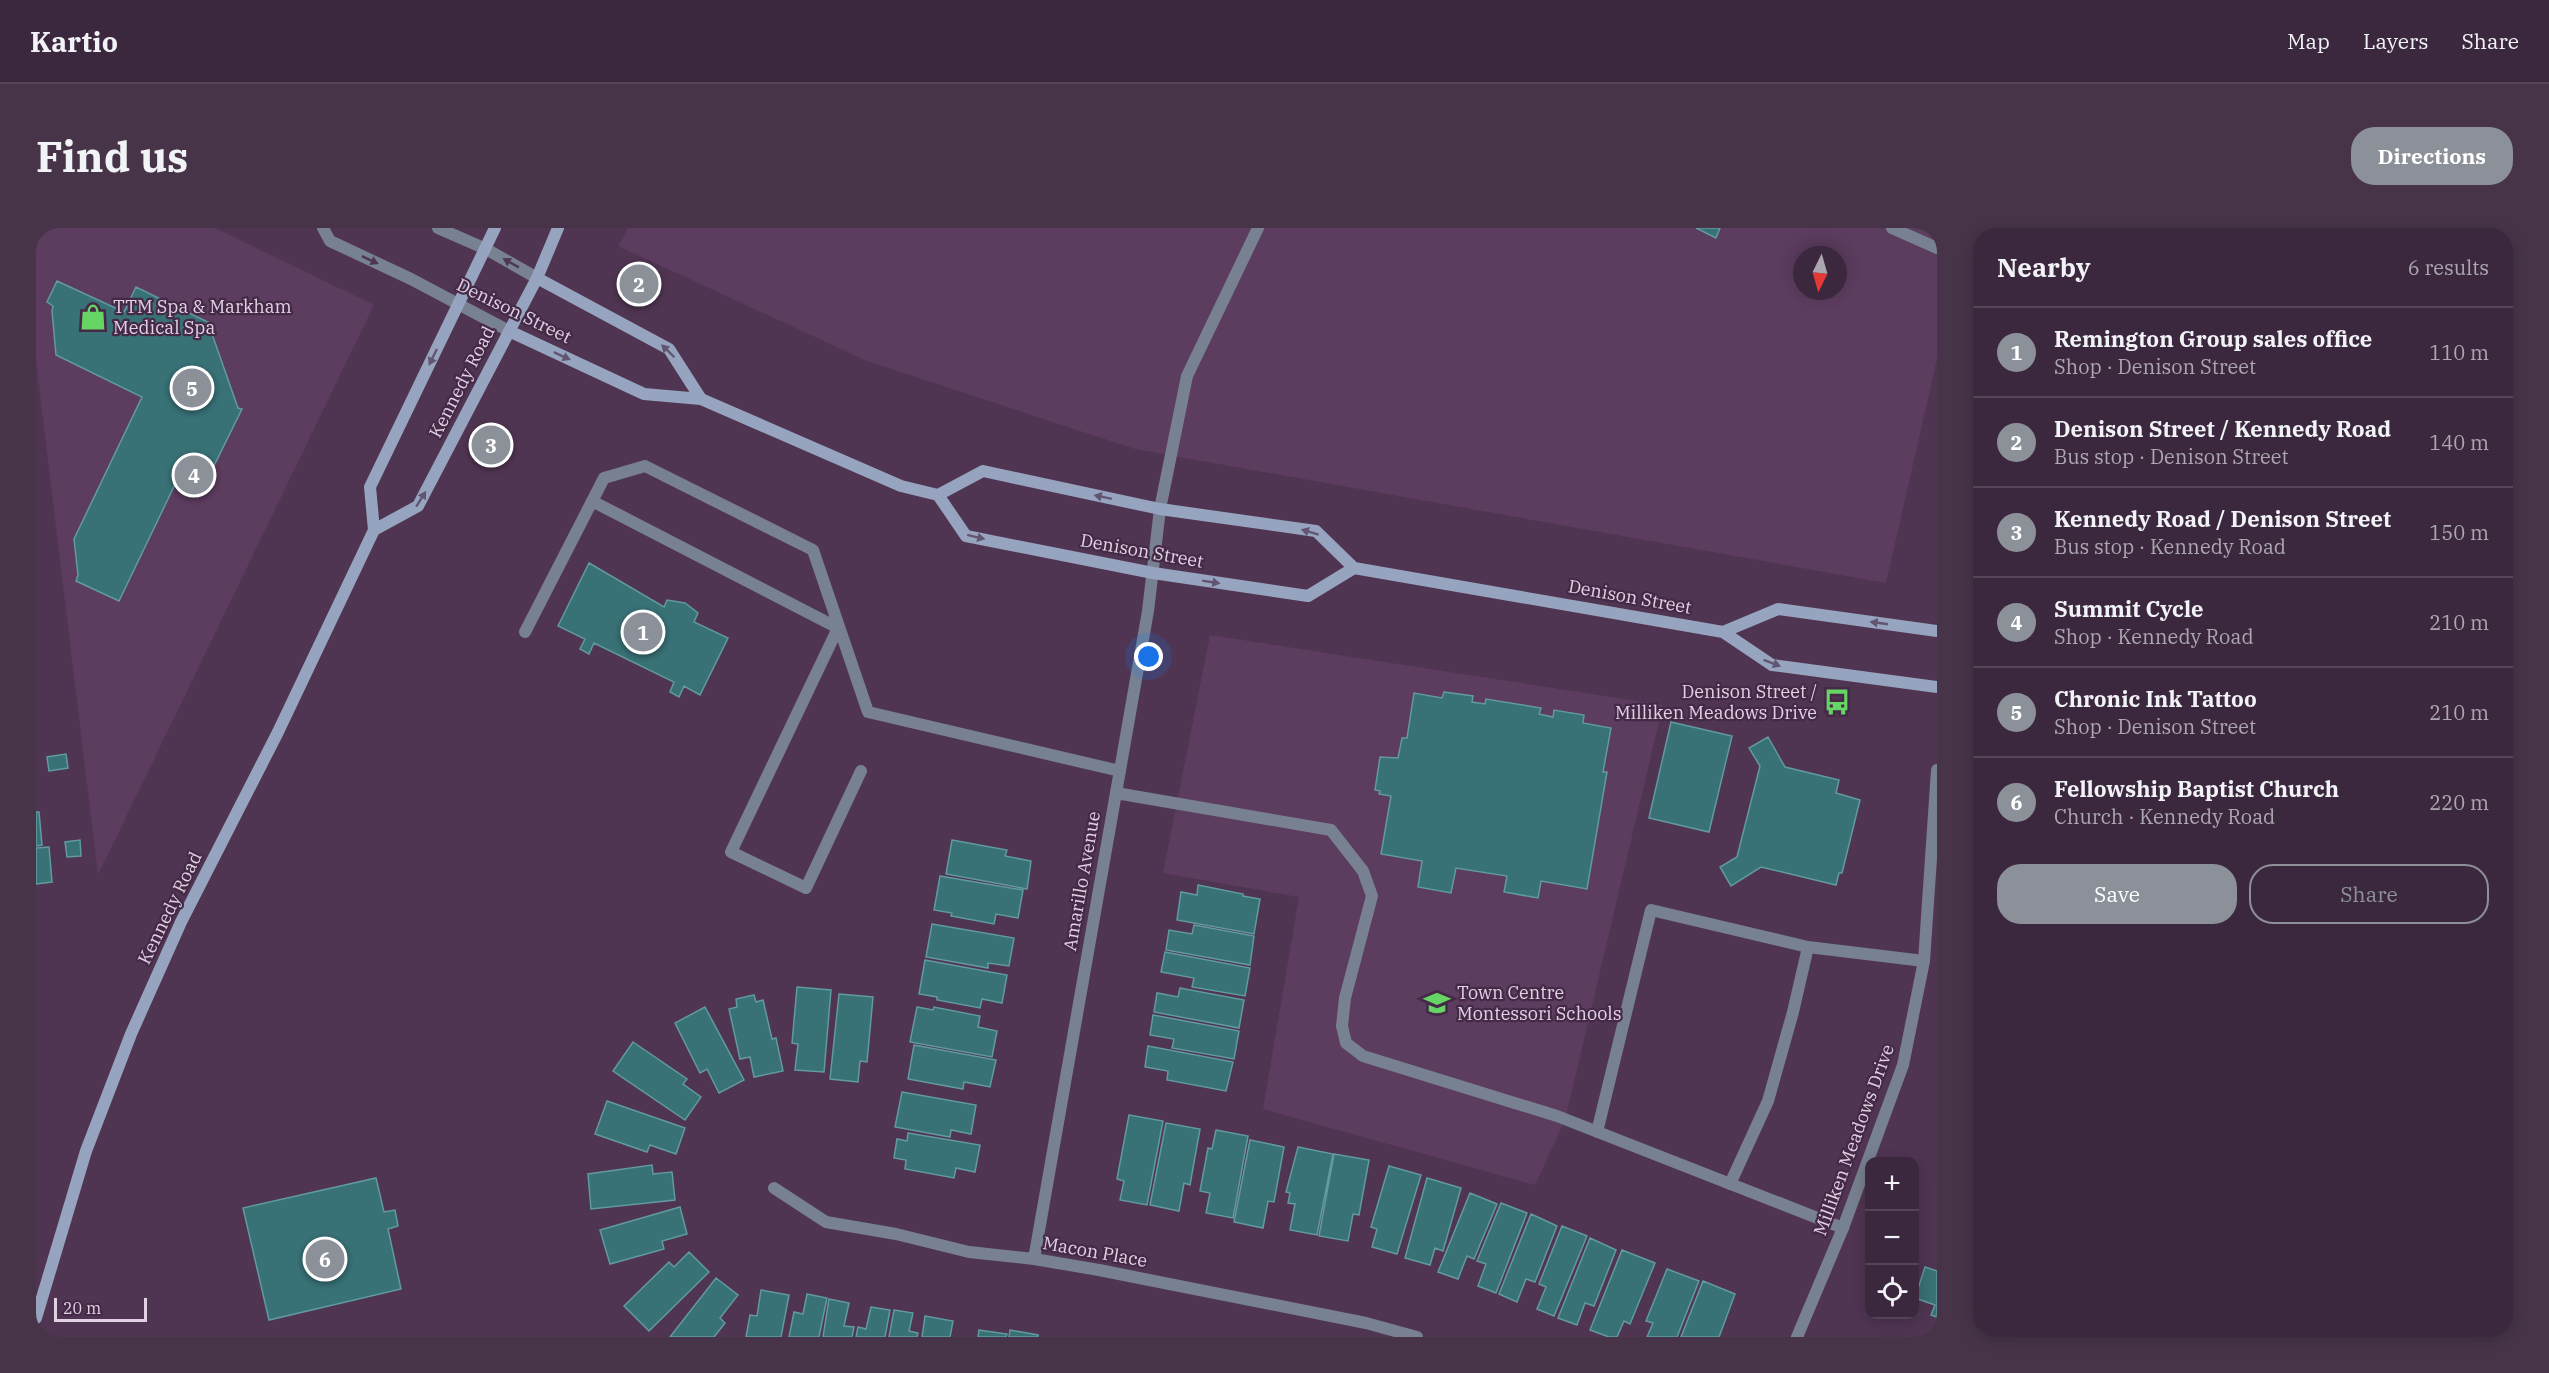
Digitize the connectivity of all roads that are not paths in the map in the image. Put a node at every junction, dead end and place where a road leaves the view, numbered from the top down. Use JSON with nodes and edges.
{"nodes":[{"id":1,"x":324,"y":228,"type":"edge"},
{"id":2,"x":438,"y":228,"type":"edge"},
{"id":3,"x":495,"y":228,"type":"edge"},
{"id":4,"x":558,"y":228,"type":"edge"},
{"id":5,"x":1258,"y":228,"type":"edge"},
{"id":6,"x":1892,"y":228,"type":"edge"},
{"id":7,"x":1937,"y":248,"type":"edge"},
{"id":8,"x":486,"y":249,"type":"junction"},
{"id":9,"x":537,"y":278,"type":"junction"},
{"id":10,"x":459,"y":305,"type":"junction"},
{"id":11,"x":509,"y":331,"type":"junction"},
{"id":12,"x":701,"y":399,"type":"junction"},
{"id":13,"x":938,"y":495,"type":"junction"},
{"id":14,"x":592,"y":501,"type":"junction"},
{"id":15,"x":1160,"y":509,"type":"junction"},
{"id":16,"x":374,"y":530,"type":"junction"},
{"id":17,"x":1354,"y":568,"type":"junction"},
{"id":18,"x":1153,"y":573,"type":"junction"},
{"id":19,"x":838,"y":628,"type":"junction"},
{"id":20,"x":1937,"y":631,"type":"edge"},
{"id":21,"x":525,"y":632,"type":"dead end"},
{"id":22,"x":1724,"y":632,"type":"junction"},
{"id":23,"x":1937,"y":687,"type":"edge"},
{"id":24,"x":1937,"y":770,"type":"edge"},
{"id":25,"x":861,"y":771,"type":"dead end"},
{"id":26,"x":1120,"y":771,"type":"junction"},
{"id":27,"x":1116,"y":793,"type":"junction"},
{"id":28,"x":1808,"y":946,"type":"junction"},
{"id":29,"x":1924,"y":961,"type":"junction"},
{"id":30,"x":1597,"y":1132,"type":"junction"},
{"id":31,"x":1730,"y":1184,"type":"junction"},
{"id":32,"x":774,"y":1188,"type":"dead end"},
{"id":33,"x":1843,"y":1228,"type":"junction"},
{"id":34,"x":1034,"y":1259,"type":"junction"},
{"id":35,"x":36,"y":1318,"type":"edge"},
{"id":36,"x":1417,"y":1337,"type":"edge"},
{"id":37,"x":1797,"y":1337,"type":"edge"}],
"edges":[{"from":1,"to":10,"type":"street","name":"Denison Street","one_way":true},
{"from":2,"to":8,"type":"street","name":"Denison Street"},
{"from":3,"to":8,"type":"main road","name":"Kennedy Road"},
{"from":4,"to":9,"type":"main road","name":"Kennedy Road"},
{"from":5,"to":15,"type":"street","name":"Amarillo Avenue"},
{"from":6,"to":7,"type":"street"},
{"from":9,"to":8,"type":"street","name":"Denison Street","one_way":true},
{"from":8,"to":10,"type":"main road","name":"Kennedy Road"},
{"from":9,"to":11,"type":"main road","name":"Kennedy Road"},
{"from":12,"to":9,"type":"main road","name":"Denison Street","one_way":true},
{"from":10,"to":11,"type":"street","name":"Denison Street"},
{"from":10,"to":16,"type":"main road","name":"Kennedy Road","one_way":true},
{"from":11,"to":12,"type":"main road","name":"Denison Street","one_way":true},
{"from":16,"to":11,"type":"main road","name":"Kennedy Road","one_way":true},
{"from":12,"to":13,"type":"main road","name":"Denison Street"},
{"from":15,"to":13,"type":"main road","one_way":true},
{"from":13,"to":18,"type":"main road","name":"Denison Street","one_way":true},
{"from":14,"to":19,"type":"street"},
{"from":14,"to":19,"type":"street"},
{"from":14,"to":21,"type":"street"},
{"from":17,"to":15,"type":"main road","one_way":true},
{"from":15,"to":18,"type":"street","name":"Amarillo Avenue"},
{"from":16,"to":35,"type":"main road","name":"Kennedy Road"},
{"from":18,"to":17,"type":"main road","name":"Denison Street","one_way":true},
{"from":17,"to":22,"type":"main road","name":"Denison Street"},
{"from":18,"to":26,"type":"street","name":"Amarillo Avenue"},
{"from":19,"to":25,"type":"street"},
{"from":19,"to":26,"type":"street"},
{"from":20,"to":22,"type":"main road","one_way":true},
{"from":22,"to":23,"type":"main road","name":"Denison Street","one_way":true},
{"from":24,"to":29,"type":"street","name":"Milliken Meadows Drive"},
{"from":26,"to":27,"type":"street","name":"Amarillo Avenue"},
{"from":27,"to":30,"type":"street"},
{"from":27,"to":34,"type":"street","name":"Amarillo Avenue"},
{"from":28,"to":29,"type":"street"},
{"from":28,"to":30,"type":"street"},
{"from":28,"to":31,"type":"street"},
{"from":29,"to":33,"type":"street","name":"Milliken Meadows Drive"},
{"from":30,"to":31,"type":"street"},
{"from":31,"to":33,"type":"street"},
{"from":32,"to":34,"type":"street","name":"Macon Place"},
{"from":33,"to":37,"type":"street","name":"Milliken Meadows Drive"},
{"from":34,"to":36,"type":"street","name":"Macon Place"}]}
